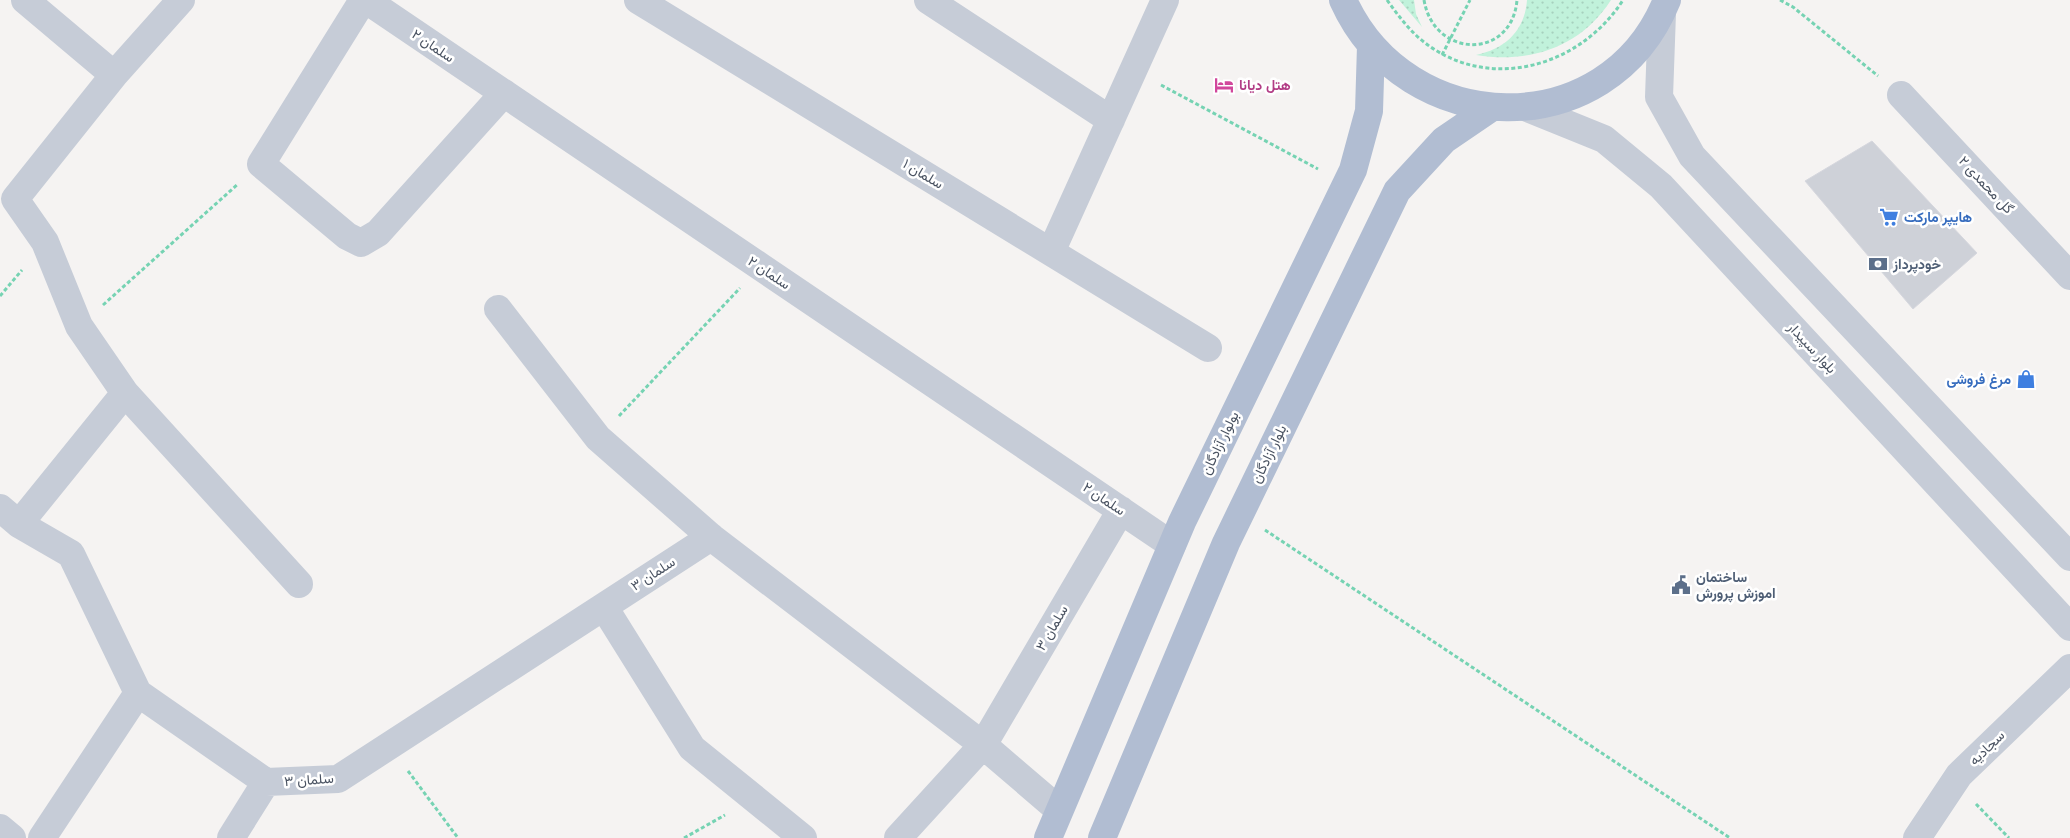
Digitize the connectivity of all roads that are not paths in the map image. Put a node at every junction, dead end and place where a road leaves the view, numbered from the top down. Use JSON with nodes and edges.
{"nodes":[{"id":1,"x":25,"y":0,"type":"edge"},
{"id":2,"x":181,"y":0,"type":"edge"},
{"id":3,"x":365,"y":0,"type":"edge"},
{"id":4,"x":638,"y":0,"type":"edge"},
{"id":5,"x":1165,"y":0,"type":"edge"},
{"id":6,"x":1343,"y":0,"type":"edge"},
{"id":7,"x":936,"y":2,"type":"edge"},
{"id":8,"x":1664,"y":6,"type":"edge"},
{"id":9,"x":1371,"y":46,"type":"junction"},
{"id":10,"x":114,"y":75,"type":"junction"},
{"id":11,"x":504,"y":93,"type":"junction"},
{"id":12,"x":1901,"y":95,"type":"road end"},
{"id":13,"x":1525,"y":107,"type":"junction"},
{"id":14,"x":1491,"y":108,"type":"junction"},
{"id":15,"x":1111,"y":120,"type":"junction"},
{"id":16,"x":7,"y":193,"type":"edge"},
{"id":17,"x":1051,"y":252,"type":"junction"},
{"id":18,"x":2070,"y":276,"type":"edge"},
{"id":19,"x":498,"y":309,"type":"dead end"},
{"id":20,"x":1208,"y":348,"type":"dead end"},
{"id":21,"x":125,"y":393,"type":"junction"},
{"id":22,"x":1120,"y":510,"type":"junction"},
{"id":23,"x":10,"y":516,"type":"edge"},
{"id":24,"x":711,"y":537,"type":"junction"},
{"id":25,"x":1172,"y":545,"type":"junction"},
{"id":26,"x":2070,"y":557,"type":"edge"},
{"id":27,"x":298,"y":584,"type":"dead end"},
{"id":28,"x":604,"y":606,"type":"junction"},
{"id":29,"x":2070,"y":627,"type":"edge"},
{"id":30,"x":2070,"y":668,"type":"edge"},
{"id":31,"x":138,"y":693,"type":"junction"},
{"id":32,"x":984,"y":745,"type":"junction"},
{"id":33,"x":266,"y":782,"type":"junction"},
{"id":34,"x":1059,"y":810,"type":"junction"},
{"id":35,"x":0,"y":828,"type":"edge"},
{"id":36,"x":12,"y":838,"type":"edge"},
{"id":37,"x":42,"y":838,"type":"edge"},
{"id":38,"x":231,"y":838,"type":"edge"},
{"id":39,"x":803,"y":838,"type":"edge"},
{"id":40,"x":898,"y":838,"type":"edge"},
{"id":41,"x":1048,"y":838,"type":"edge"},
{"id":42,"x":1102,"y":838,"type":"edge"},
{"id":43,"x":1916,"y":838,"type":"edge"}],
"edges":[{"from":1,"to":10,"type":"street"},
{"from":2,"to":10,"type":"street"},
{"from":3,"to":11,"type":"street","name":"سلمان ۲"},
{"from":3,"to":11,"type":"street"},
{"from":4,"to":17,"type":"street","name":"سلمان ۱"},
{"from":5,"to":15,"type":"street"},
{"from":6,"to":9,"type":"main road"},
{"from":7,"to":15,"type":"street"},
{"from":8,"to":13,"type":"main road"},
{"from":8,"to":26,"type":"street"},
{"from":9,"to":14,"type":"main road"},
{"from":9,"to":25,"type":"main road","name":"بولوار آزادگان"},
{"from":10,"to":16,"type":"street"},
{"from":11,"to":22,"type":"street","name":"سلمان ۲"},
{"from":12,"to":18,"type":"street","name":"گل محمدی ۲"},
{"from":13,"to":14,"type":"main road"},
{"from":13,"to":29,"type":"street","name":"بلوار سپیدار"},
{"from":14,"to":42,"type":"main road","name":"بلوار آزادگان"},
{"from":15,"to":17,"type":"street"},
{"from":16,"to":21,"type":"street"},
{"from":17,"to":20,"type":"street","name":"سلمان ۱"},
{"from":19,"to":24,"type":"street"},
{"from":21,"to":23,"type":"street"},
{"from":21,"to":27,"type":"street"},
{"from":22,"to":25,"type":"street","name":"سلمان ۲"},
{"from":22,"to":32,"type":"street","name":"سلمان ۳"},
{"from":23,"to":31,"type":"street","name":"سلمان ۳"},
{"from":24,"to":28,"type":"street","name":"سلمان ۳"},
{"from":24,"to":32,"type":"street"},
{"from":25,"to":34,"type":"main road","name":"بولوار آزادگان"},
{"from":28,"to":33,"type":"street","name":"سلمان ۳"},
{"from":28,"to":39,"type":"street"},
{"from":30,"to":43,"type":"street","name":"سجادیه"},
{"from":31,"to":33,"type":"street","name":"سلمان ۳"},
{"from":31,"to":37,"type":"street"},
{"from":32,"to":34,"type":"street"},
{"from":32,"to":40,"type":"street","name":"سلمان ۳"},
{"from":33,"to":38,"type":"street"},
{"from":34,"to":41,"type":"main road","name":"بولوار آزادگان"},
{"from":35,"to":36,"type":"street"}]}
